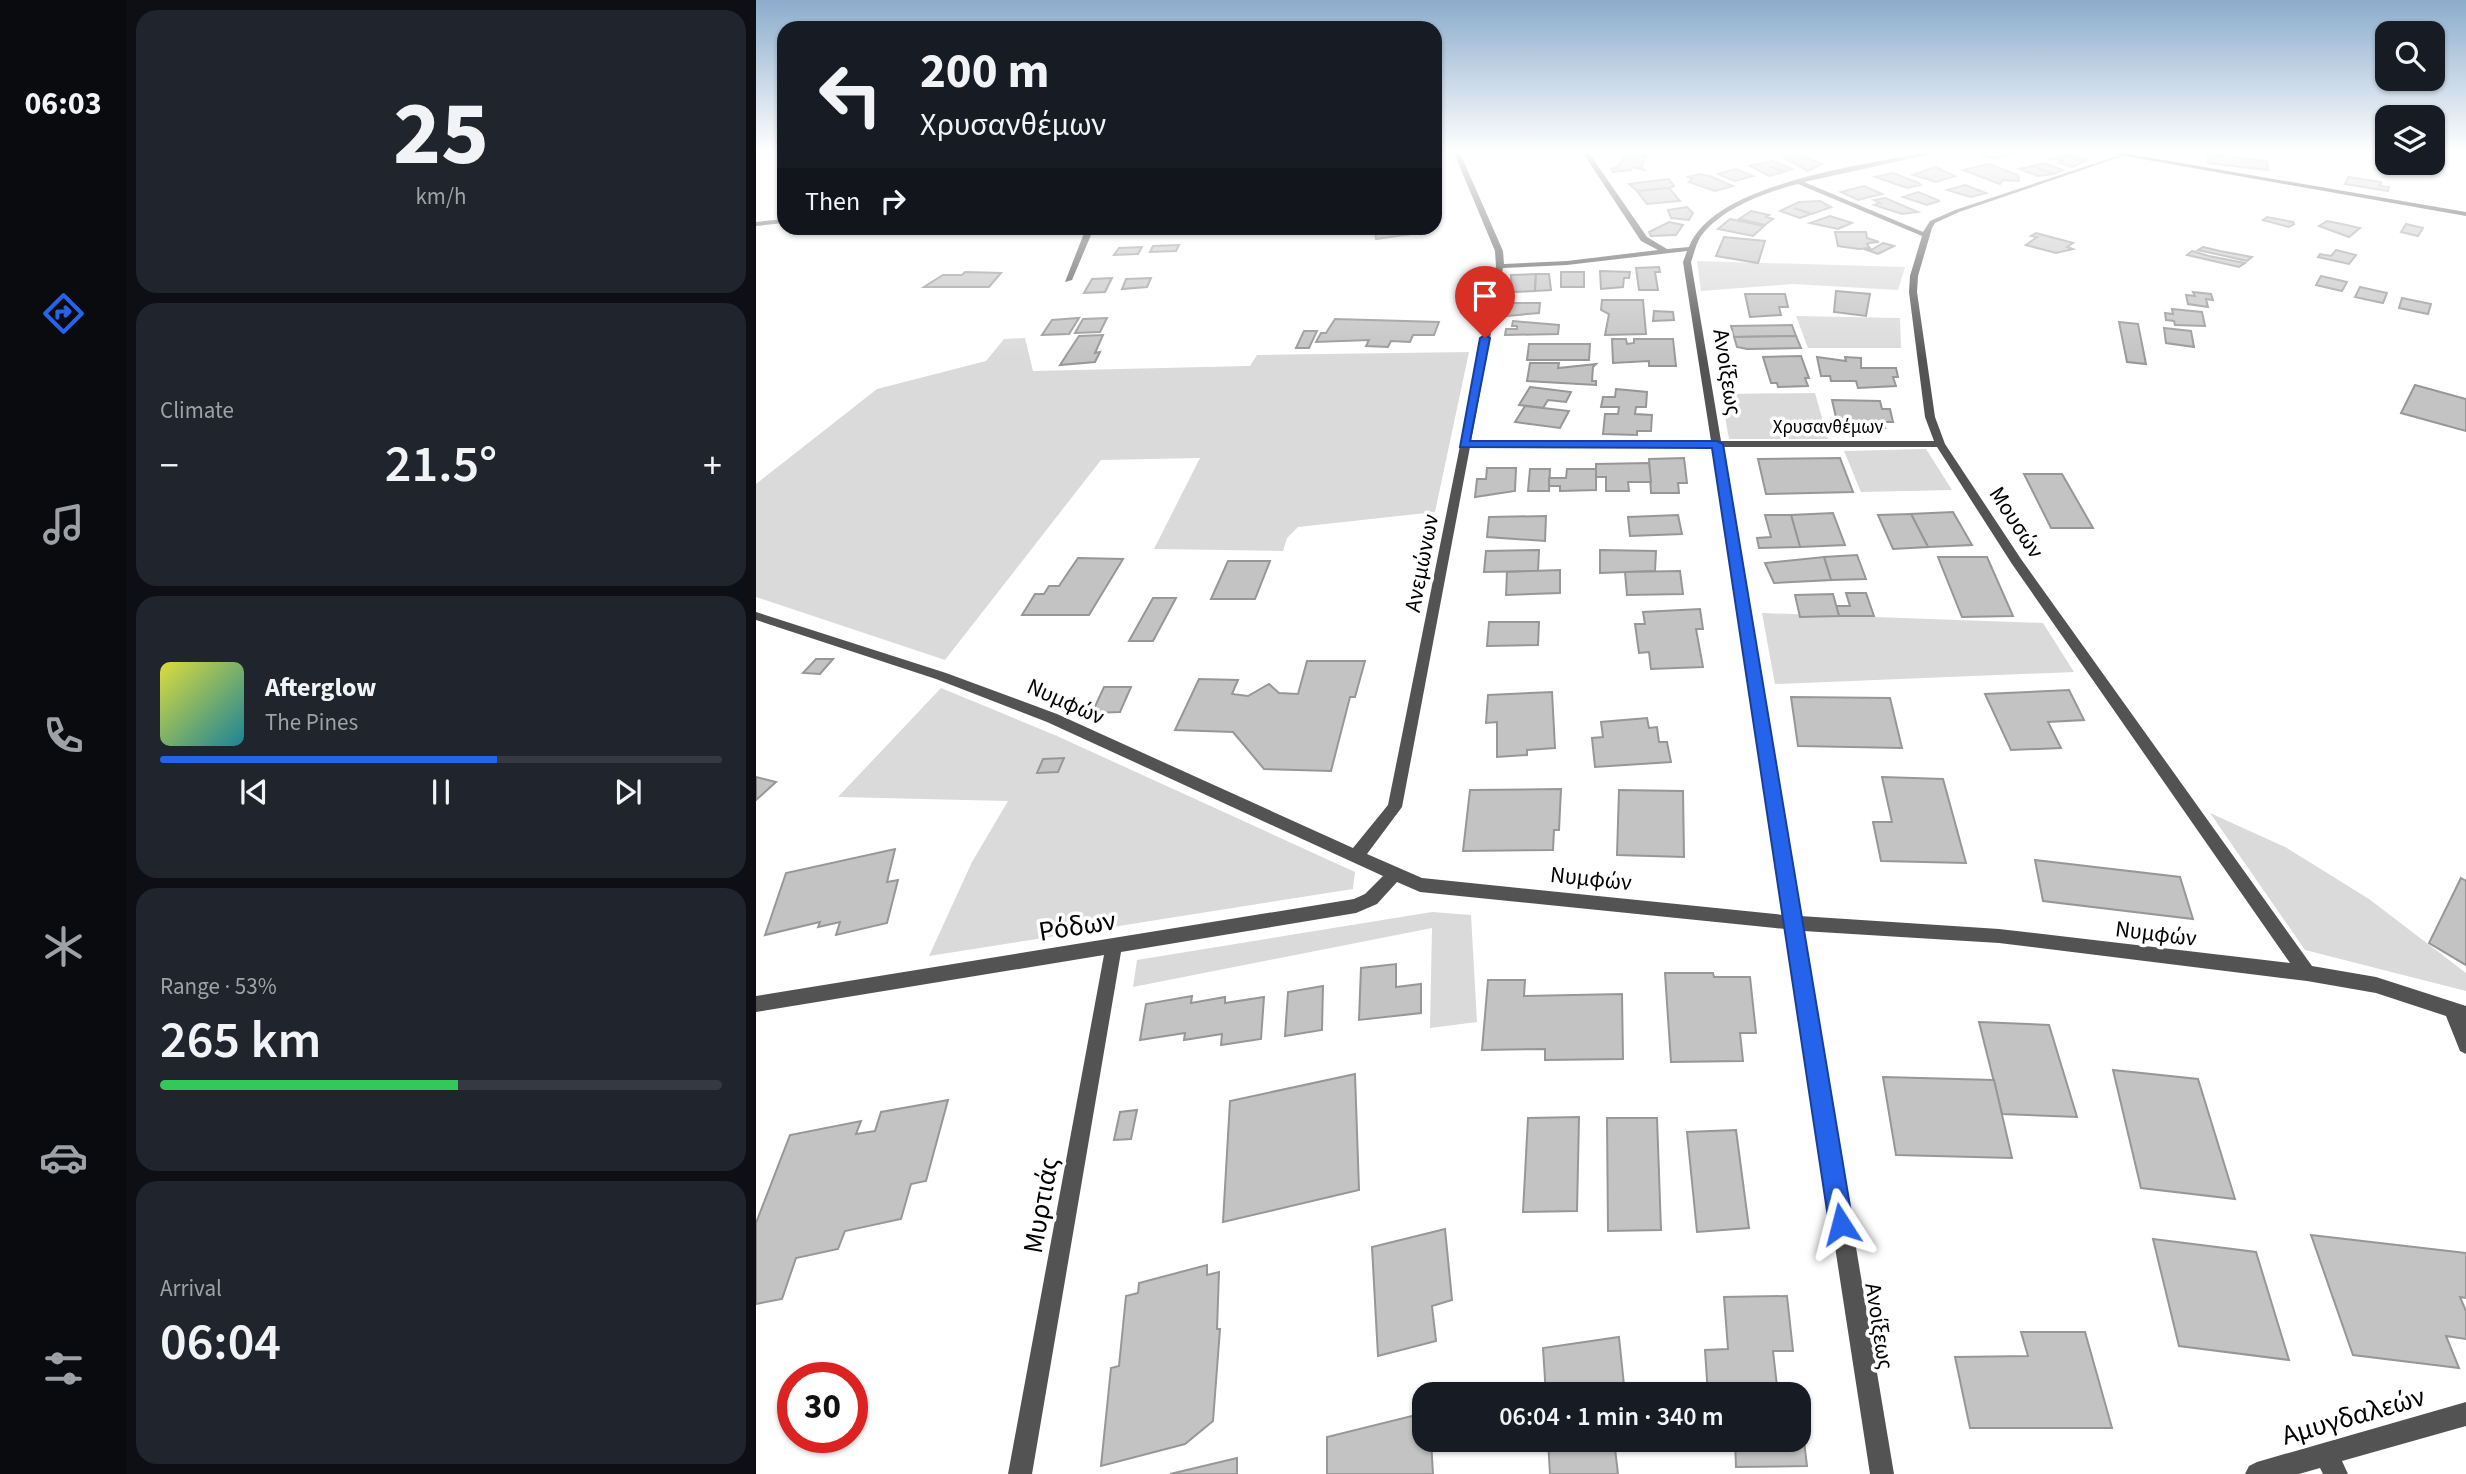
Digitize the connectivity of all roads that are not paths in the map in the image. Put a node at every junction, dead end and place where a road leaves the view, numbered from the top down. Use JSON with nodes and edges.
{"nodes":[{"id":1,"x":777,"y":222,"type":"edge"},
{"id":2,"x":1486,"y":222,"type":"edge"},
{"id":3,"x":1632,"y":222,"type":"edge"},
{"id":4,"x":1712,"y":222,"type":"edge"},
{"id":5,"x":1893,"y":222,"type":"edge"},
{"id":6,"x":1932,"y":222,"type":"edge"},
{"id":7,"x":756,"y":224,"type":"edge"},
{"id":8,"x":1087,"y":235,"type":"edge"},
{"id":9,"x":1924,"y":235,"type":"junction"},
{"id":10,"x":1688,"y":249,"type":"junction"},
{"id":11,"x":1666,"y":252,"type":"junction"},
{"id":12,"x":1500,"y":266,"type":"junction"},
{"id":13,"x":1068,"y":280,"type":"dead end"},
{"id":14,"x":1464,"y":444,"type":"junction"},
{"id":15,"x":1717,"y":444,"type":"junction"},
{"id":16,"x":1940,"y":444,"type":"junction"},
{"id":17,"x":756,"y":616,"type":"edge"},
{"id":18,"x":1356,"y":856,"type":"junction"},
{"id":19,"x":1394,"y":875,"type":"junction"},
{"id":20,"x":1794,"y":923,"type":"junction"},
{"id":21,"x":1114,"y":946,"type":"junction"},
{"id":22,"x":2307,"y":973,"type":"junction"},
{"id":23,"x":756,"y":1004,"type":"edge"},
{"id":24,"x":2459,"y":1011,"type":"edge"},
{"id":25,"x":2466,"y":1045,"type":"edge"},
{"id":26,"x":2466,"y":1414,"type":"edge"},
{"id":27,"x":2331,"y":1464,"type":"edge"},
{"id":28,"x":1020,"y":1474,"type":"edge"},
{"id":29,"x":1882,"y":1474,"type":"edge"},
{"id":30,"x":2257,"y":1474,"type":"edge"}],
"edges":[{"from":1,"to":7,"type":"street"},
{"from":2,"to":12,"type":"street"},
{"from":3,"to":11,"type":"street"},
{"from":4,"to":10,"type":"street"},
{"from":5,"to":9,"type":"street"},
{"from":6,"to":9,"type":"street"},
{"from":8,"to":13,"type":"street"},
{"from":9,"to":16,"type":"street","name":"Μουσών"},
{"from":10,"to":11,"type":"street"},
{"from":10,"to":15,"type":"street","name":"Ανοίξεως"},
{"from":11,"to":12,"type":"street"},
{"from":12,"to":14,"type":"street","name":"Ανεμώνων"},
{"from":14,"to":15,"type":"street","name":"Χρυσανθέμων"},
{"from":14,"to":18,"type":"street","name":"Ανεμώνων"},
{"from":15,"to":16,"type":"street","name":"Χρυσανθέμων"},
{"from":15,"to":20,"type":"street","name":"Ανοίξεως"},
{"from":16,"to":22,"type":"street","name":"Μουσών"},
{"from":17,"to":18,"type":"street","name":"Νυμφών"},
{"from":18,"to":19,"type":"street","name":"Νυμφών"},
{"from":19,"to":20,"type":"street","name":"Νυμφών"},
{"from":19,"to":21,"type":"street","name":"Ρόδων"},
{"from":20,"to":22,"type":"street","name":"Νυμφών"},
{"from":20,"to":29,"type":"street","name":"Ανοίξεως"},
{"from":21,"to":23,"type":"street","name":"Ρόδων"},
{"from":21,"to":28,"type":"street","name":"Μυρτιάς"},
{"from":22,"to":24,"type":"street","name":"Νυμφών"},
{"from":24,"to":25,"type":"street"},
{"from":26,"to":27,"type":"street","name":"Αμυγδαλεών"},
{"from":27,"to":30,"type":"street","name":"Αμυγδαλεών"}]}
